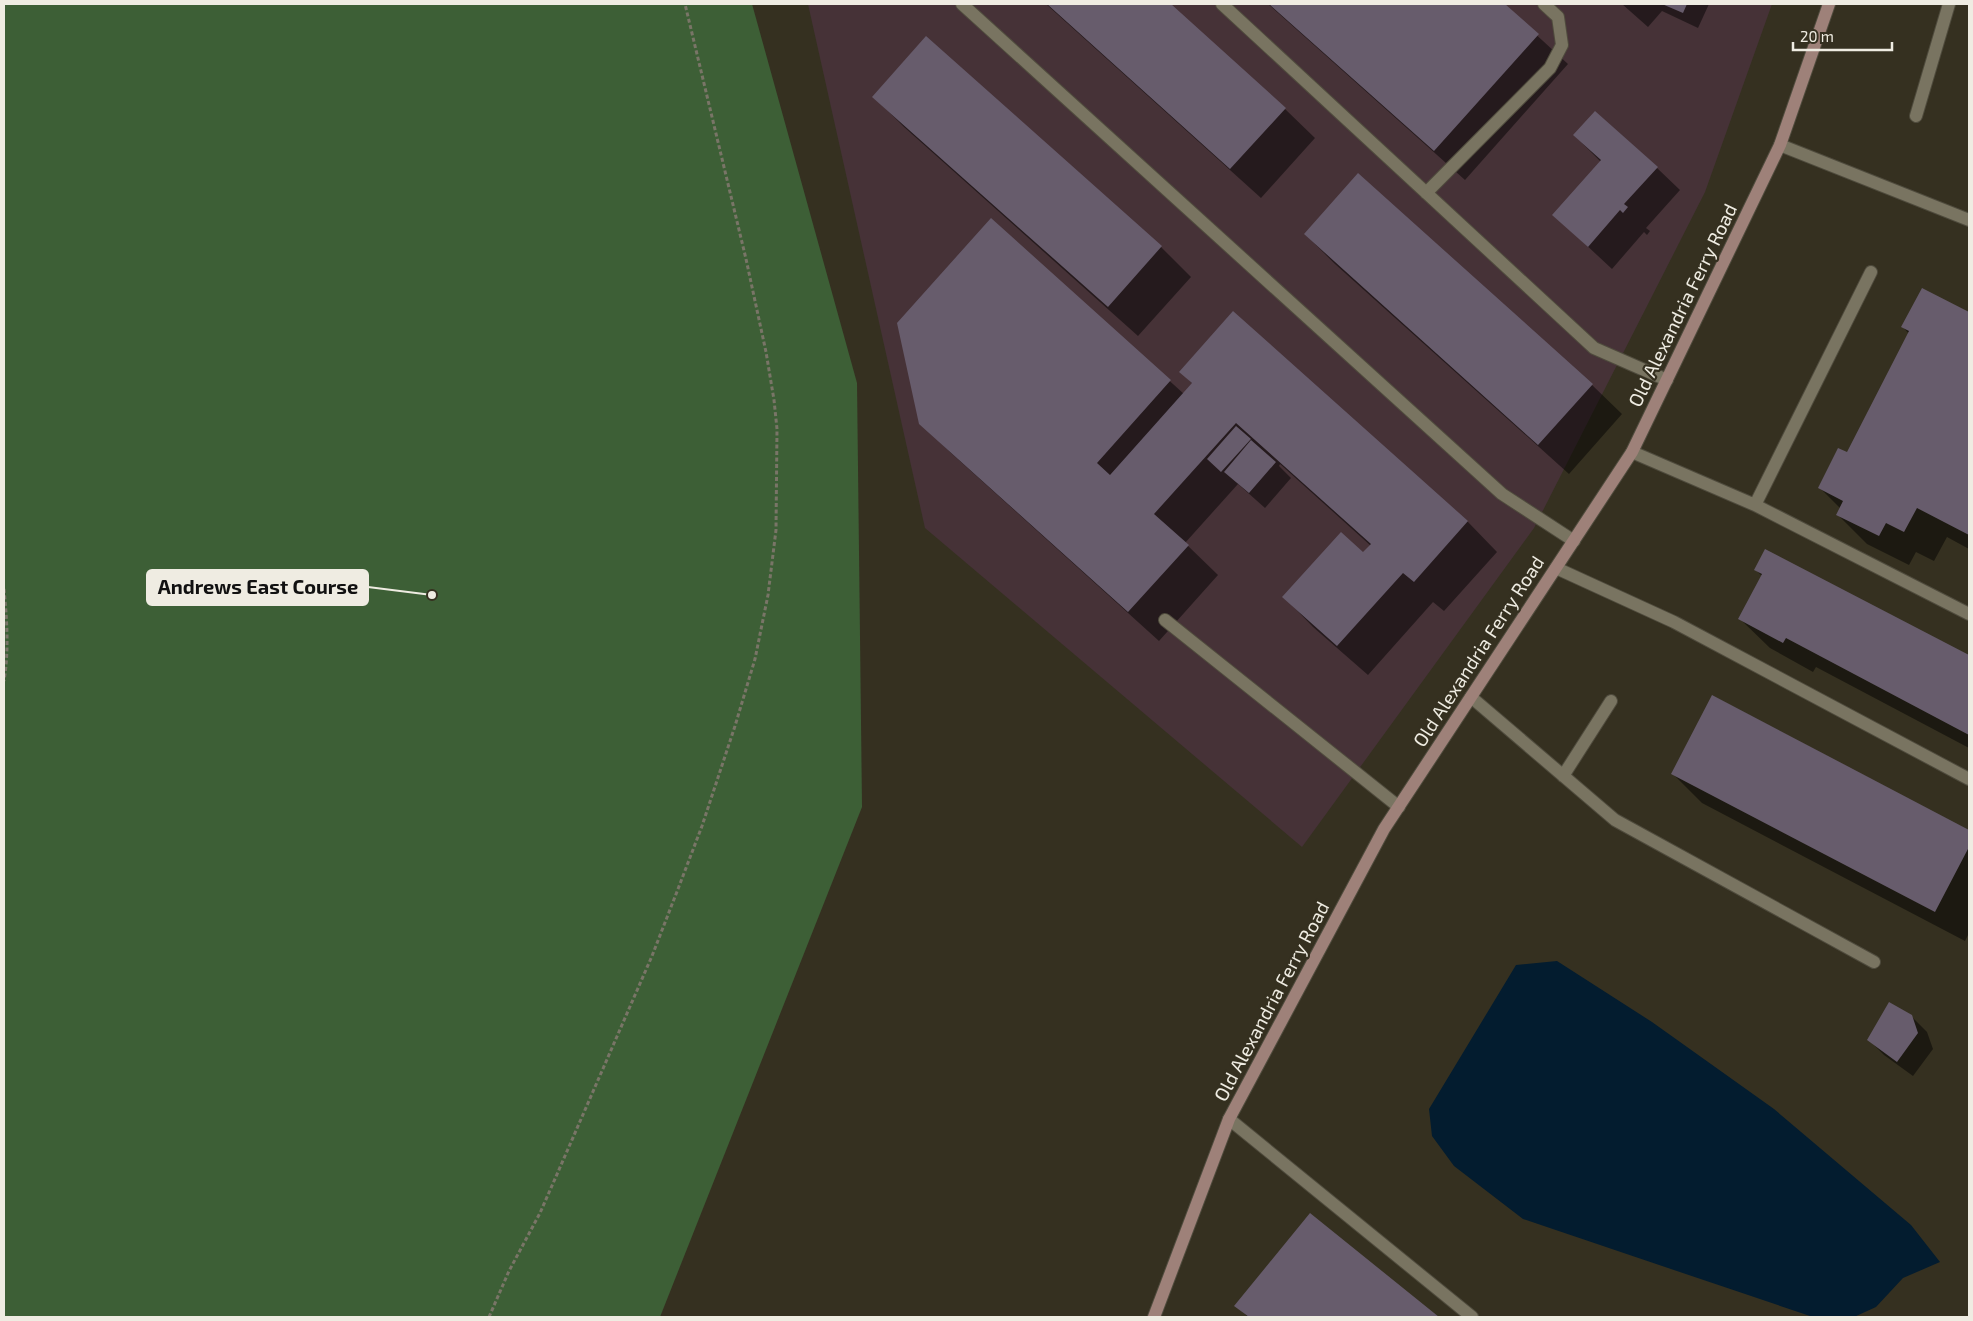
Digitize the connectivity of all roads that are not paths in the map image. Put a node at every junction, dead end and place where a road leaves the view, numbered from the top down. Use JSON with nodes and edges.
{"nodes":[{"id":1,"x":962,"y":4,"type":"edge"},
{"id":2,"x":1222,"y":4,"type":"edge"},
{"id":3,"x":1544,"y":4,"type":"edge"},
{"id":4,"x":1828,"y":4,"type":"edge"},
{"id":5,"x":1949,"y":4,"type":"edge"},
{"id":6,"x":1916,"y":116,"type":"dead end"},
{"id":7,"x":1780,"y":146,"type":"junction"},
{"id":8,"x":1426,"y":194,"type":"junction"},
{"id":9,"x":1969,"y":220,"type":"edge"},
{"id":10,"x":1871,"y":272,"type":"dead end"},
{"id":11,"x":1667,"y":380,"type":"junction"},
{"id":12,"x":1632,"y":452,"type":"junction"},
{"id":13,"x":1755,"y":505,"type":"junction"},
{"id":14,"x":1574,"y":541,"type":"junction"},
{"id":15,"x":1556,"y":568,"type":"junction"},
{"id":16,"x":1969,"y":614,"type":"edge"},
{"id":17,"x":1165,"y":620,"type":"dead end"},
{"id":18,"x":1470,"y":697,"type":"junction"},
{"id":19,"x":1612,"y":701,"type":"dead end"},
{"id":20,"x":1563,"y":776,"type":"junction"},
{"id":21,"x":1969,"y":779,"type":"edge"},
{"id":22,"x":1398,"y":807,"type":"junction"},
{"id":23,"x":1874,"y":962,"type":"dead end"},
{"id":24,"x":1229,"y":1119,"type":"junction"},
{"id":25,"x":1154,"y":1317,"type":"edge"},
{"id":26,"x":1472,"y":1317,"type":"edge"}],
"edges":[{"from":1,"to":14,"type":"street"},
{"from":2,"to":8,"type":"street"},
{"from":3,"to":8,"type":"street"},
{"from":4,"to":7,"type":"main road","name":"Old Alexandria Ferry Road"},
{"from":5,"to":6,"type":"street"},
{"from":7,"to":9,"type":"street"},
{"from":7,"to":11,"type":"main road","name":"Old Alexandria Ferry Road"},
{"from":8,"to":11,"type":"street"},
{"from":10,"to":13,"type":"street"},
{"from":11,"to":12,"type":"main road","name":"Old Alexandria Ferry Road"},
{"from":12,"to":13,"type":"street"},
{"from":12,"to":14,"type":"main road","name":"Old Alexandria Ferry Road"},
{"from":13,"to":16,"type":"street"},
{"from":14,"to":15,"type":"main road","name":"Old Alexandria Ferry Road"},
{"from":15,"to":18,"type":"main road","name":"Old Alexandria Ferry Road"},
{"from":15,"to":21,"type":"street"},
{"from":17,"to":22,"type":"street"},
{"from":18,"to":20,"type":"street"},
{"from":18,"to":22,"type":"main road","name":"Old Alexandria Ferry Road"},
{"from":19,"to":20,"type":"street"},
{"from":20,"to":23,"type":"street"},
{"from":22,"to":24,"type":"main road","name":"Old Alexandria Ferry Road"},
{"from":24,"to":25,"type":"main road","name":"Old Alexandria Ferry Road"},
{"from":24,"to":26,"type":"street"}]}
